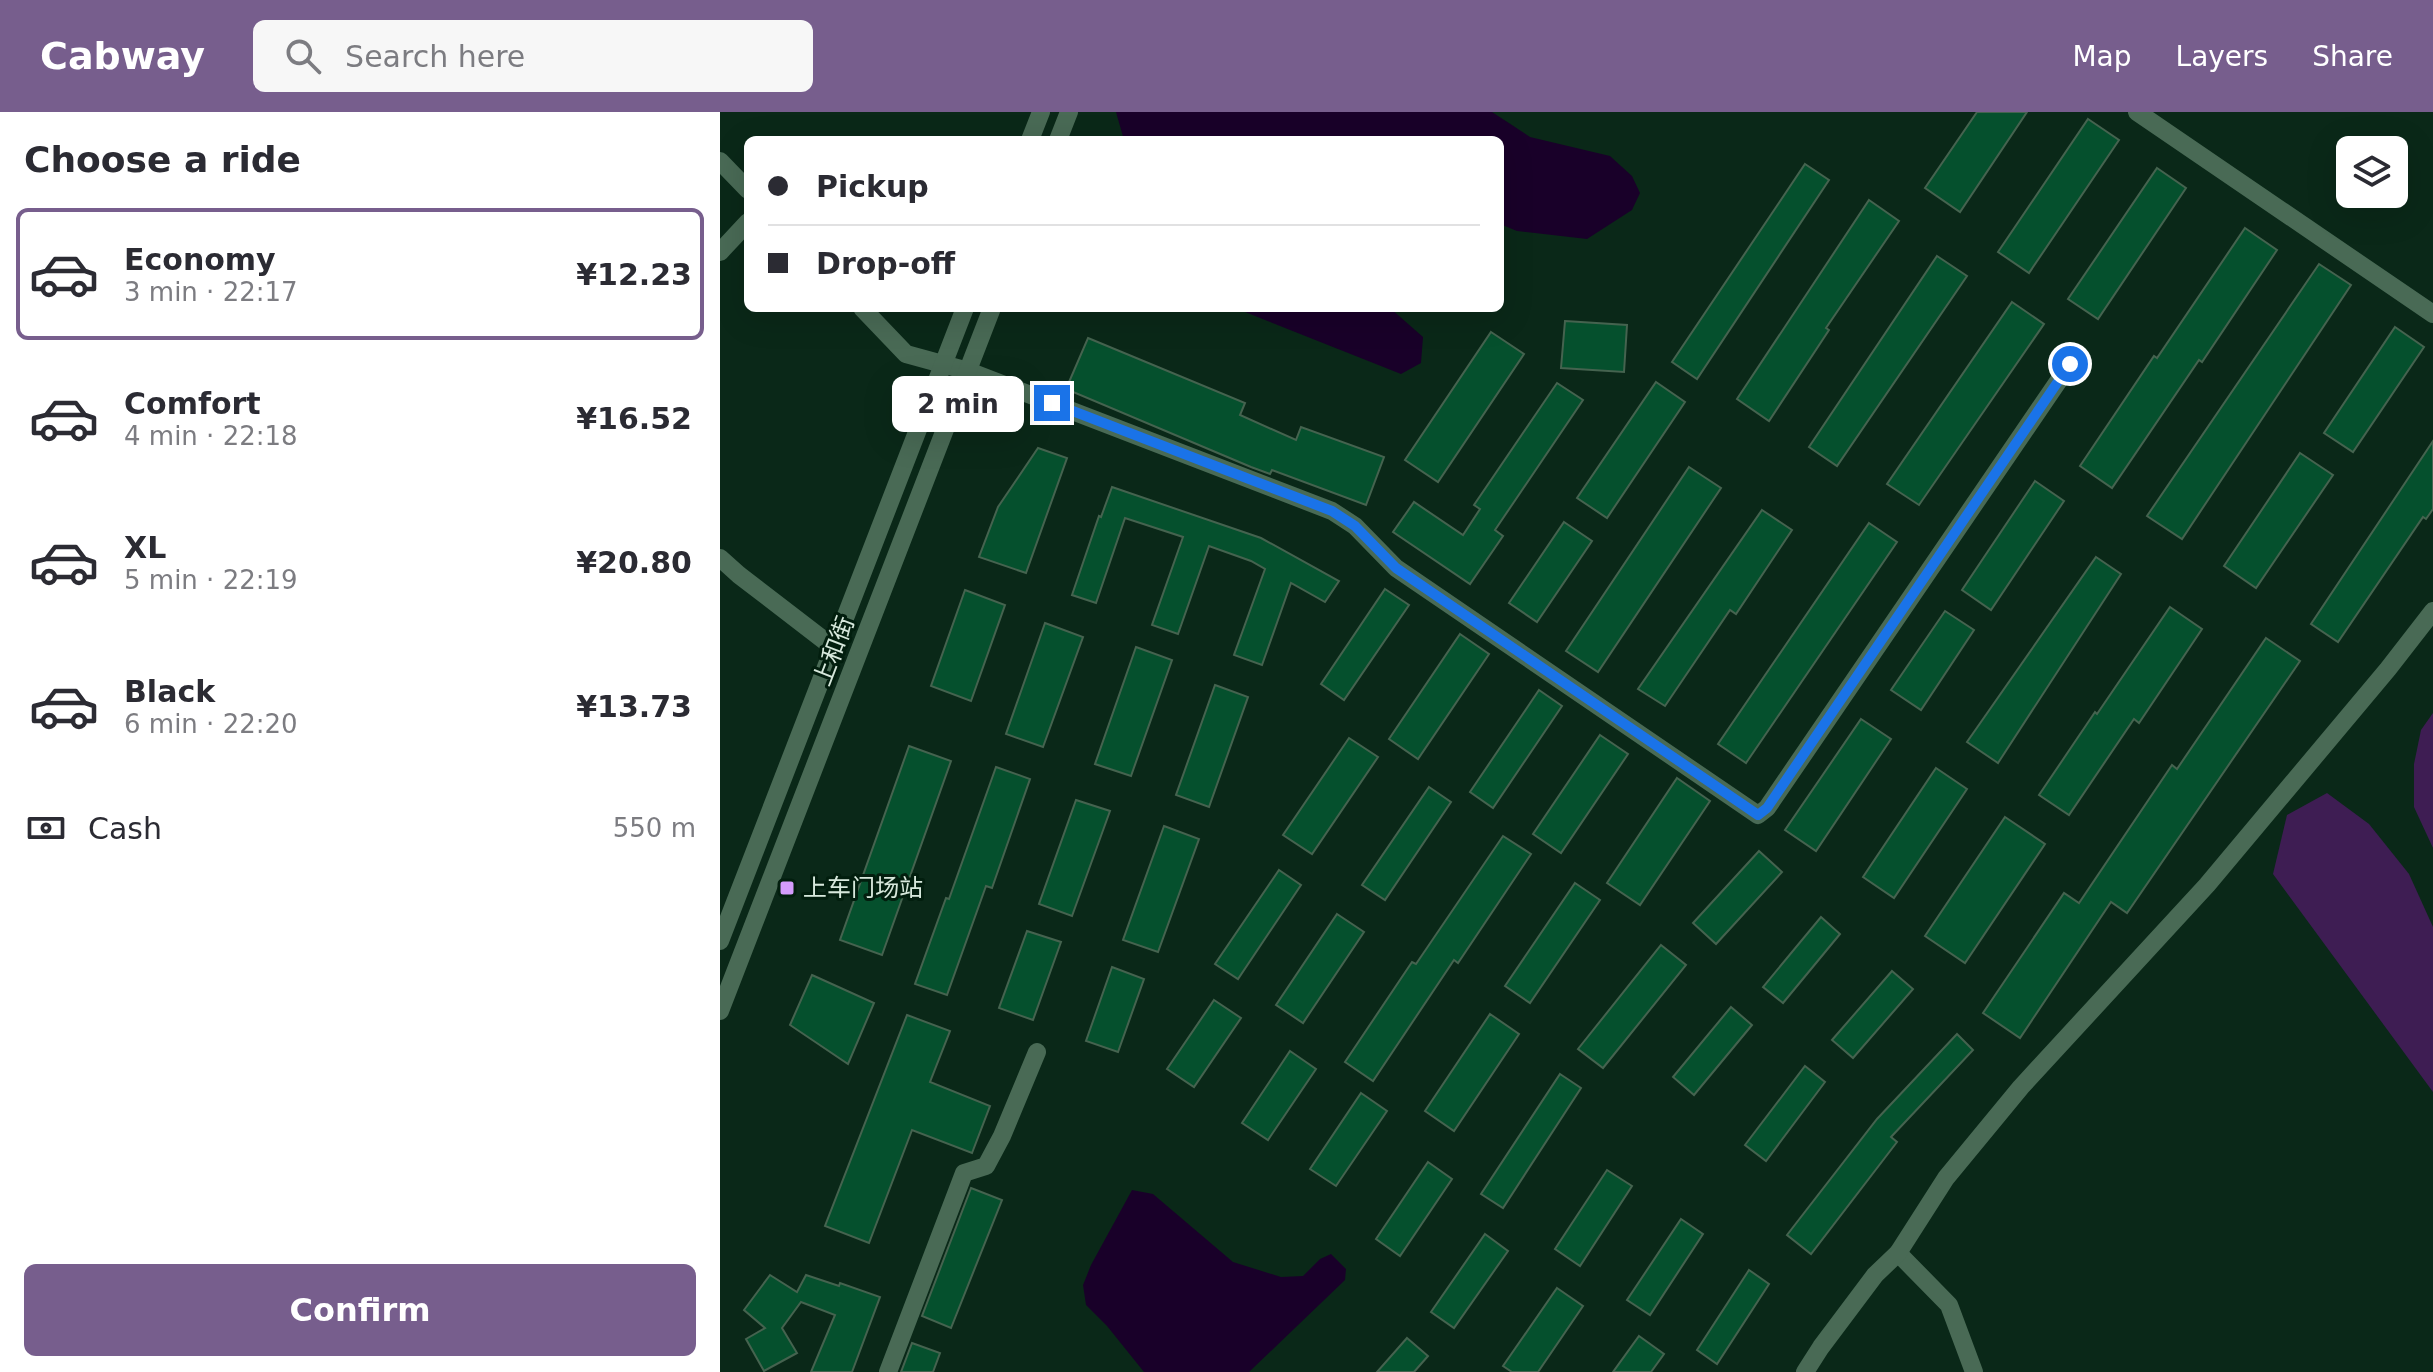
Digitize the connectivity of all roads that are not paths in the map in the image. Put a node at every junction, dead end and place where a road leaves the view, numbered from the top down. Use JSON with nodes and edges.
{"nodes":[{"id":1,"x":1041,"y":112,"type":"edge"},
{"id":2,"x":1069,"y":112,"type":"edge"},
{"id":3,"x":2137,"y":112,"type":"edge"},
{"id":4,"x":1032,"y":136,"type":"edge"},
{"id":5,"x":1060,"y":136,"type":"edge"},
{"id":6,"x":720,"y":161,"type":"edge"},
{"id":7,"x":744,"y":186,"type":"edge"},
{"id":8,"x":744,"y":226,"type":"edge"},
{"id":9,"x":720,"y":252,"type":"edge"},
{"id":10,"x":866,"y":312,"type":"edge"},
{"id":11,"x":963,"y":312,"type":"edge"},
{"id":12,"x":990,"y":312,"type":"edge"},
{"id":13,"x":2433,"y":314,"type":"edge"},
{"id":14,"x":943,"y":364,"type":"junction"},
{"id":15,"x":2070,"y":364,"type":"dead end"},
{"id":16,"x":968,"y":371,"type":"junction"},
{"id":17,"x":720,"y":558,"type":"edge"},
{"id":18,"x":2433,"y":611,"type":"edge"},
{"id":19,"x":834,"y":648,"type":"junction"},
{"id":20,"x":728,"y":898,"type":"edge"},
{"id":21,"x":759,"y":910,"type":"junction"},
{"id":22,"x":720,"y":941,"type":"edge"},
{"id":23,"x":720,"y":1011,"type":"edge"},
{"id":24,"x":1037,"y":1052,"type":"dead end"},
{"id":25,"x":1898,"y":1253,"type":"junction"},
{"id":26,"x":888,"y":1372,"type":"edge"},
{"id":27,"x":1805,"y":1372,"type":"edge"},
{"id":28,"x":1974,"y":1372,"type":"edge"}],
"edges":[{"from":1,"to":4,"type":"street"},
{"from":2,"to":5,"type":"street"},
{"from":3,"to":13,"type":"street"},
{"from":6,"to":7,"type":"street"},
{"from":8,"to":9,"type":"street"},
{"from":10,"to":14,"type":"street"},
{"from":11,"to":14,"type":"street","name":"上和街"},
{"from":12,"to":16,"type":"street","name":"上和街"},
{"from":14,"to":16,"type":"street"},
{"from":14,"to":19,"type":"street","name":"上和街"},
{"from":15,"to":16,"type":"street"},
{"from":16,"to":21,"type":"street","name":"上和街"},
{"from":17,"to":19,"type":"street"},
{"from":18,"to":25,"type":"street"},
{"from":19,"to":20,"type":"street","name":"上和街"},
{"from":20,"to":21,"type":"street"},
{"from":20,"to":22,"type":"street","name":"上和街"},
{"from":21,"to":23,"type":"street","name":"上和街"},
{"from":24,"to":26,"type":"street"},
{"from":25,"to":27,"type":"street"},
{"from":25,"to":28,"type":"street"}]}
